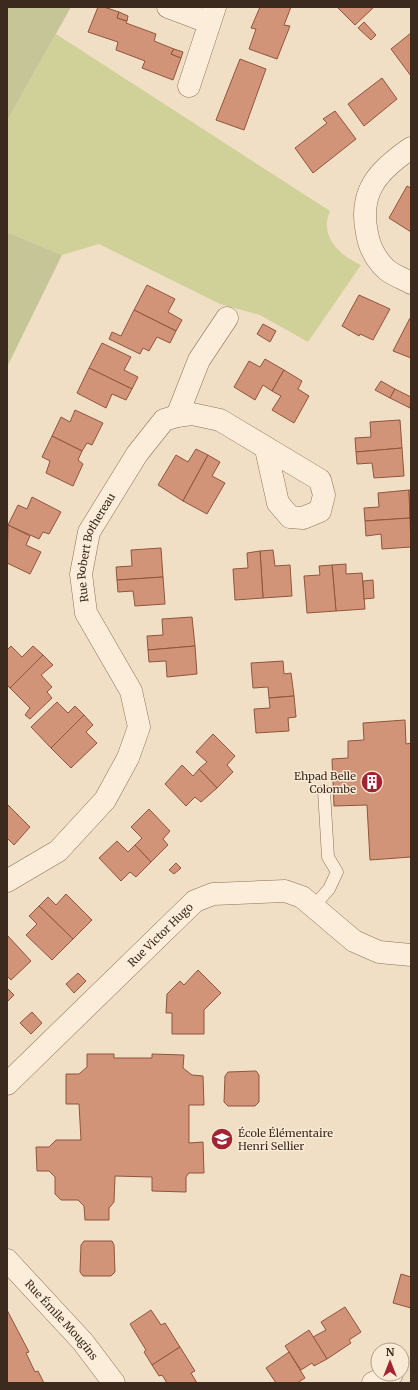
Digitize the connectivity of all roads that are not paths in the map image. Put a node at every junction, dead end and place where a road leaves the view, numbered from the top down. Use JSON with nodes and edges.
{"nodes":[{"id":1,"x":168,"y":7,"type":"edge"},
{"id":2,"x":212,"y":15,"type":"edge"},
{"id":3,"x":189,"y":86,"type":"dead end"},
{"id":4,"x":411,"y":148,"type":"edge"},
{"id":5,"x":411,"y":283,"type":"edge"},
{"id":6,"x":227,"y":318,"type":"dead end"},
{"id":7,"x":177,"y":416,"type":"junction"},
{"id":8,"x":266,"y":449,"type":"dead end"},
{"id":9,"x":324,"y":790,"type":"dead end"},
{"id":10,"x":7,"y":880,"type":"edge"},
{"id":11,"x":313,"y":907,"type":"junction"},
{"id":12,"x":411,"y":955,"type":"edge"},
{"id":13,"x":7,"y":1084,"type":"edge"},
{"id":14,"x":7,"y":1260,"type":"edge"},
{"id":15,"x":114,"y":1383,"type":"edge"}],
"edges":[{"from":1,"to":2,"type":"street"},
{"from":2,"to":3,"type":"street"},
{"from":4,"to":5,"type":"street"},
{"from":6,"to":7,"type":"street"},
{"from":7,"to":8,"type":"street","name":"Rue Robert Bothereau"},
{"from":7,"to":10,"type":"street","name":"Rue Robert Bothereau"},
{"from":9,"to":11,"type":"lane"},
{"from":11,"to":12,"type":"street","name":"Rue Victor Hugo"},
{"from":11,"to":13,"type":"street","name":"Rue Victor Hugo"},
{"from":14,"to":15,"type":"street","name":"Rue Émile Mougins"}]}
